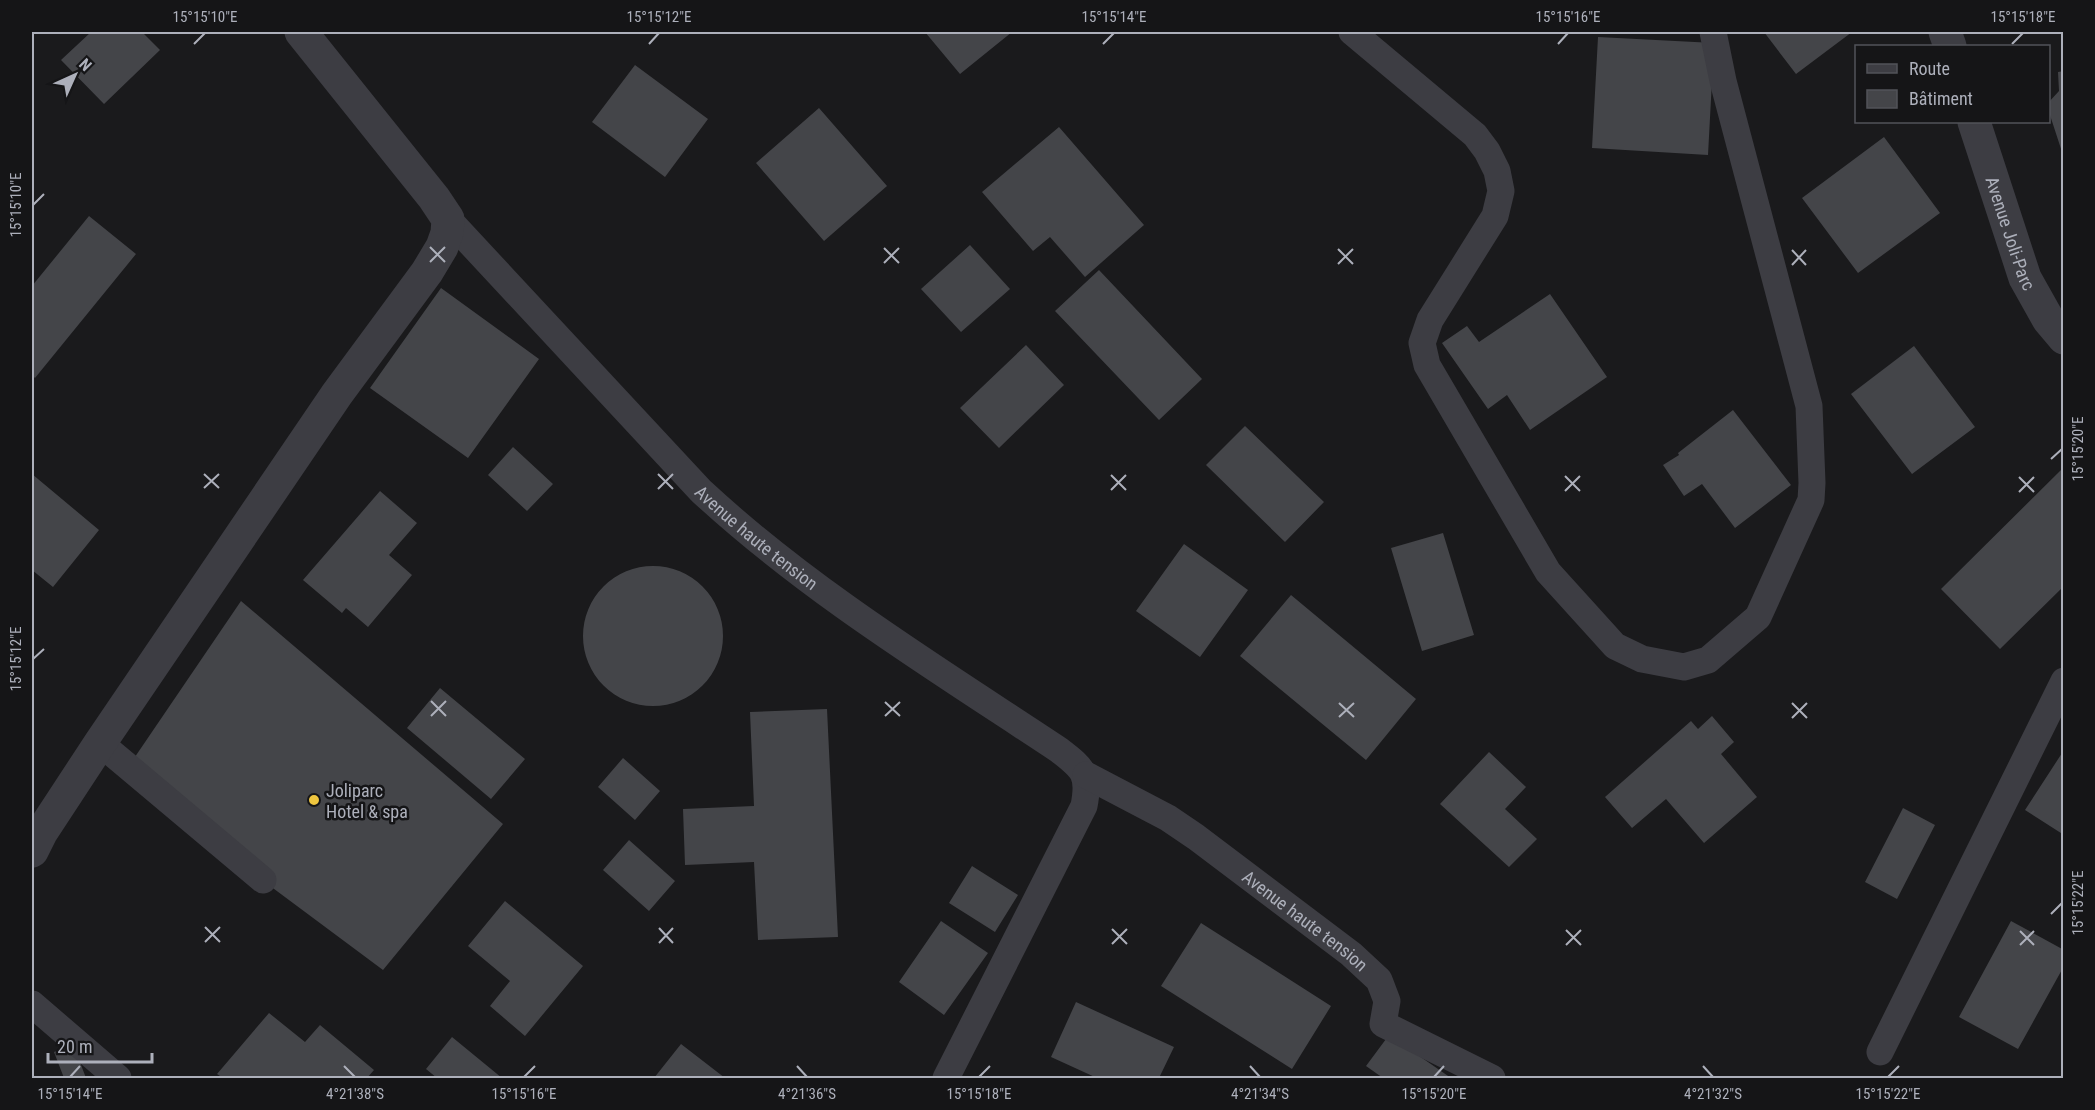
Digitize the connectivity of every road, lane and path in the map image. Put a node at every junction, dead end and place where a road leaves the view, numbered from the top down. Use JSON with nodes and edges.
{"nodes":[{"id":1,"x":301,"y":32,"type":"edge"},
{"id":2,"x":1352,"y":32,"type":"edge"},
{"id":3,"x":1713,"y":32,"type":"edge"},
{"id":4,"x":1974,"y":123,"type":"edge"},
{"id":5,"x":448,"y":219,"type":"junction"},
{"id":6,"x":2064,"y":338,"type":"edge"},
{"id":7,"x":2064,"y":681,"type":"edge"},
{"id":8,"x":100,"y":743,"type":"junction"},
{"id":9,"x":1086,"y":775,"type":"junction"},
{"id":10,"x":32,"y":851,"type":"edge"},
{"id":11,"x":263,"y":880,"type":"dead end"},
{"id":12,"x":32,"y":1004,"type":"edge"},
{"id":13,"x":1880,"y":1052,"type":"dead end"},
{"id":14,"x":118,"y":1078,"type":"edge"},
{"id":15,"x":946,"y":1078,"type":"edge"},
{"id":16,"x":1492,"y":1078,"type":"edge"}],
"edges":[{"from":1,"to":5,"type":"street"},
{"from":2,"to":3,"type":"street"},
{"from":4,"to":6,"type":"street","name":"Avenue Joli-Parc"},
{"from":5,"to":8,"type":"street"},
{"from":5,"to":9,"type":"street","name":"Avenue haute tension"},
{"from":7,"to":13,"type":"street"},
{"from":8,"to":10,"type":"street"},
{"from":8,"to":11,"type":"street"},
{"from":9,"to":15,"type":"street"},
{"from":9,"to":16,"type":"street","name":"Avenue haute tension"},
{"from":12,"to":14,"type":"street"}]}
